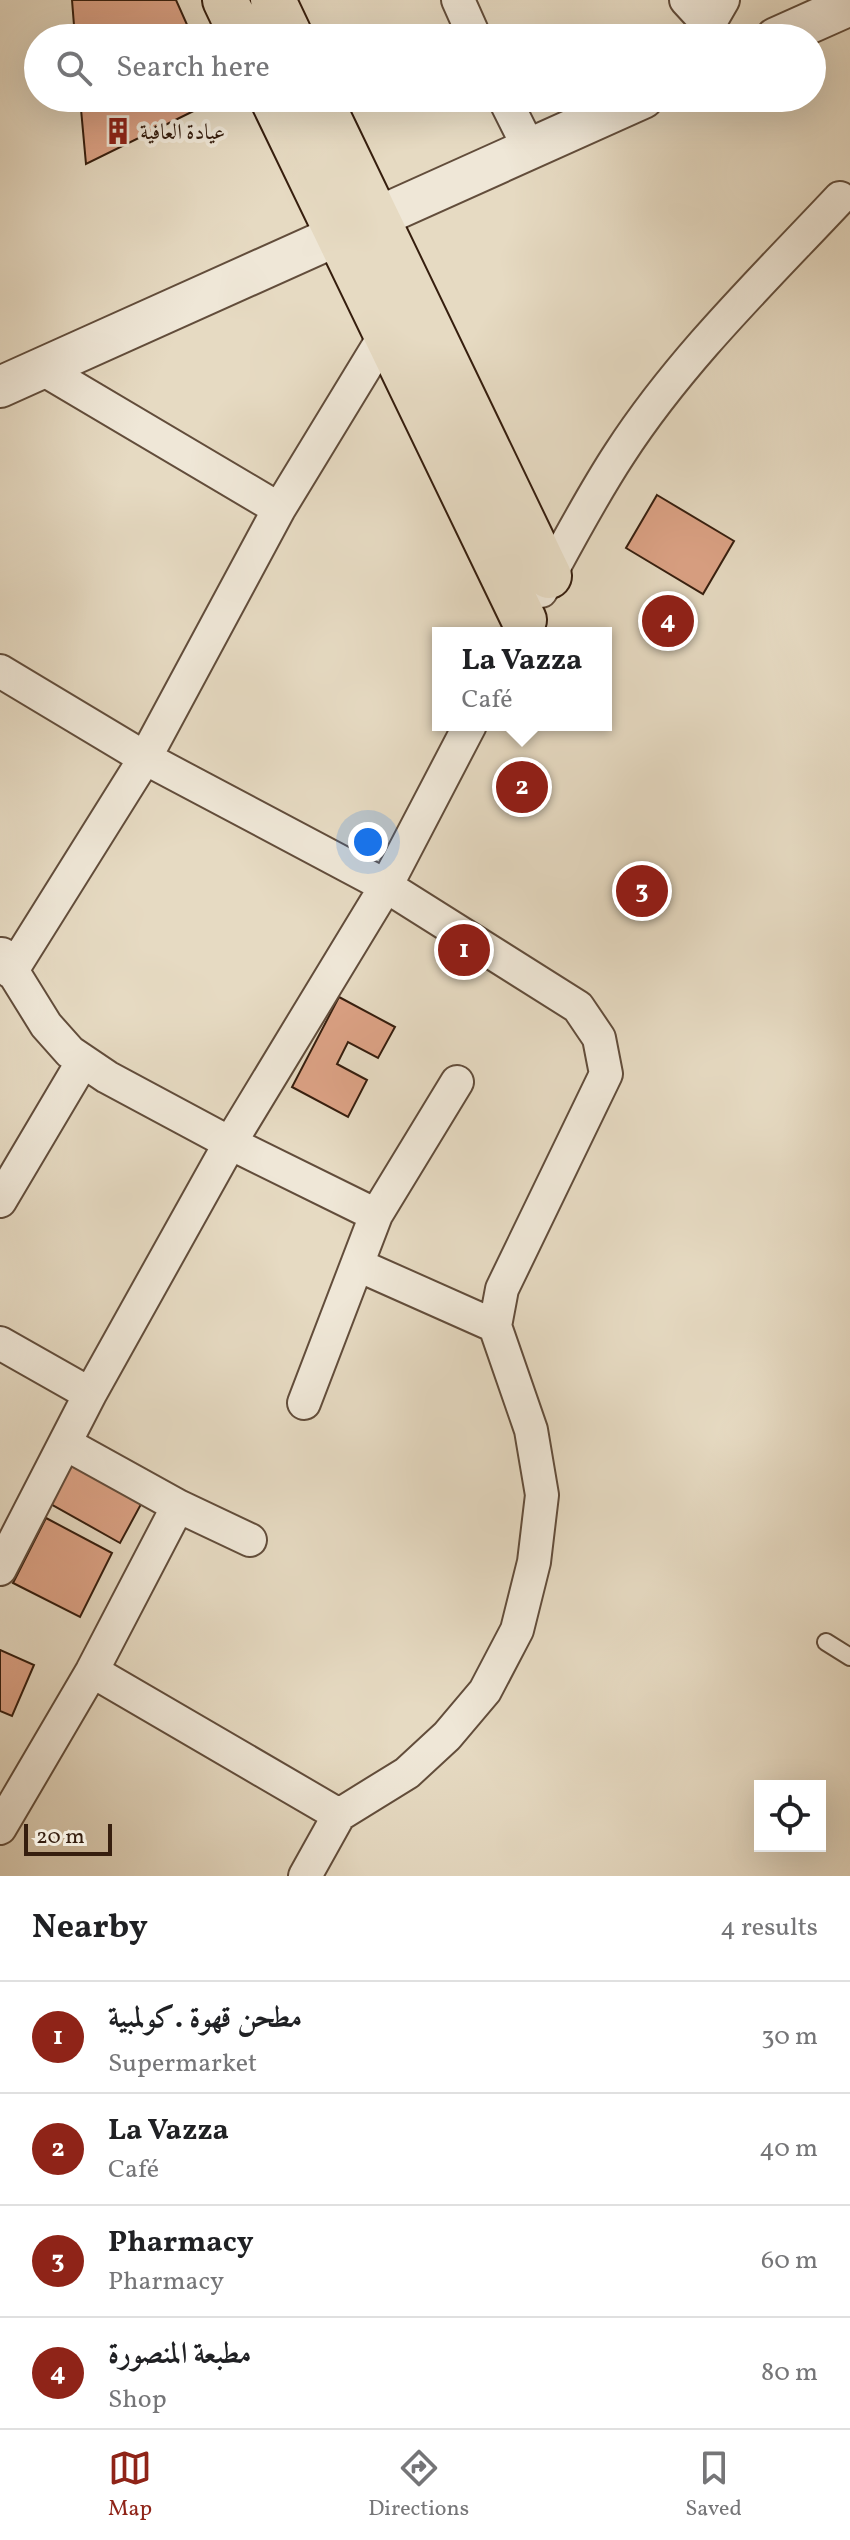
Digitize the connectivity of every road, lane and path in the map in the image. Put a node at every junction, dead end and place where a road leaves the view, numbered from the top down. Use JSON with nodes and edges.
{"nodes":[{"id":1,"x":225,"y":0,"type":"edge"},
{"id":2,"x":273,"y":0,"type":"edge"},
{"id":3,"x":458,"y":0,"type":"edge"},
{"id":4,"x":686,"y":0,"type":"edge"},
{"id":5,"x":850,"y":5,"type":"edge"},
{"id":6,"x":711,"y":21,"type":"edge"},
{"id":7,"x":236,"y":24,"type":"edge"},
{"id":8,"x":284,"y":24,"type":"edge"},
{"id":9,"x":469,"y":24,"type":"edge"},
{"id":10,"x":807,"y":24,"type":"edge"},
{"id":11,"x":278,"y":112,"type":"edge"},
{"id":12,"x":326,"y":112,"type":"edge"},
{"id":13,"x":511,"y":112,"type":"edge"},
{"id":14,"x":613,"y":112,"type":"edge"},
{"id":15,"x":530,"y":150,"type":"junction"},
{"id":16,"x":840,"y":198,"type":"dead end"},
{"id":17,"x":377,"y":219,"type":"junction"},
{"id":18,"x":337,"y":238,"type":"junction"},
{"id":19,"x":385,"y":335,"type":"junction"},
{"id":20,"x":41,"y":368,"type":"junction"},
{"id":21,"x":0,"y":387,"type":"edge"},
{"id":22,"x":279,"y":509,"type":"junction"},
{"id":23,"x":549,"y":576,"type":"junction"},
{"id":24,"x":521,"y":627,"type":"edge"},
{"id":25,"x":0,"y":671,"type":"edge"},
{"id":26,"x":467,"y":731,"type":"edge"},
{"id":27,"x":145,"y":758,"type":"junction"},
{"id":28,"x":386,"y":886,"type":"junction"},
{"id":29,"x":6,"y":961,"type":"edge"},
{"id":30,"x":83,"y":1061,"type":"junction"},
{"id":31,"x":457,"y":1082,"type":"dead end"},
{"id":32,"x":230,"y":1143,"type":"junction"},
{"id":33,"x":0,"y":1201,"type":"edge"},
{"id":34,"x":376,"y":1215,"type":"junction"},
{"id":35,"x":358,"y":1265,"type":"junction"},
{"id":36,"x":495,"y":1326,"type":"junction"},
{"id":37,"x":0,"y":1343,"type":"edge"},
{"id":38,"x":90,"y":1394,"type":"junction"},
{"id":39,"x":304,"y":1403,"type":"dead end"},
{"id":40,"x":66,"y":1444,"type":"junction"},
{"id":41,"x":178,"y":1506,"type":"junction"},
{"id":42,"x":250,"y":1540,"type":"dead end"},
{"id":43,"x":0,"y":1569,"type":"edge"},
{"id":44,"x":826,"y":1642,"type":"dead end"},
{"id":45,"x":850,"y":1657,"type":"edge"},
{"id":46,"x":92,"y":1671,"type":"junction"},
{"id":47,"x":339,"y":1815,"type":"junction"},
{"id":48,"x":0,"y":1828,"type":"edge"},
{"id":49,"x":305,"y":1876,"type":"edge"}],
"edges":[{"from":1,"to":7,"type":"main road"},
{"from":2,"to":8,"type":"main road"},
{"from":3,"to":9,"type":"street"},
{"from":4,"to":6,"type":"street"},
{"from":5,"to":10,"type":"street"},
{"from":11,"to":18,"type":"main road"},
{"from":12,"to":17,"type":"main road"},
{"from":13,"to":15,"type":"street"},
{"from":14,"to":15,"type":"street"},
{"from":15,"to":17,"type":"street"},
{"from":16,"to":23,"type":"street"},
{"from":17,"to":18,"type":"street"},
{"from":17,"to":23,"type":"main road"},
{"from":18,"to":19,"type":"main road"},
{"from":18,"to":20,"type":"street"},
{"from":19,"to":22,"type":"street"},
{"from":19,"to":24,"type":"main road"},
{"from":20,"to":21,"type":"street"},
{"from":20,"to":22,"type":"street"},
{"from":22,"to":27,"type":"street"},
{"from":23,"to":24,"type":"street"},
{"from":25,"to":27,"type":"street"},
{"from":26,"to":28,"type":"street"},
{"from":27,"to":28,"type":"street"},
{"from":27,"to":29,"type":"street"},
{"from":28,"to":32,"type":"street"},
{"from":28,"to":36,"type":"street"},
{"from":29,"to":30,"type":"street"},
{"from":30,"to":32,"type":"street"},
{"from":30,"to":33,"type":"street"},
{"from":31,"to":34,"type":"street"},
{"from":32,"to":34,"type":"street"},
{"from":32,"to":38,"type":"street"},
{"from":34,"to":35,"type":"street"},
{"from":35,"to":36,"type":"street"},
{"from":35,"to":39,"type":"street"},
{"from":36,"to":47,"type":"street"},
{"from":37,"to":38,"type":"street"},
{"from":38,"to":40,"type":"street"},
{"from":40,"to":41,"type":"street"},
{"from":40,"to":43,"type":"street"},
{"from":41,"to":42,"type":"street"},
{"from":41,"to":46,"type":"street"},
{"from":44,"to":45,"type":"lane"},
{"from":46,"to":47,"type":"street"},
{"from":46,"to":48,"type":"street"},
{"from":47,"to":49,"type":"street"}]}
